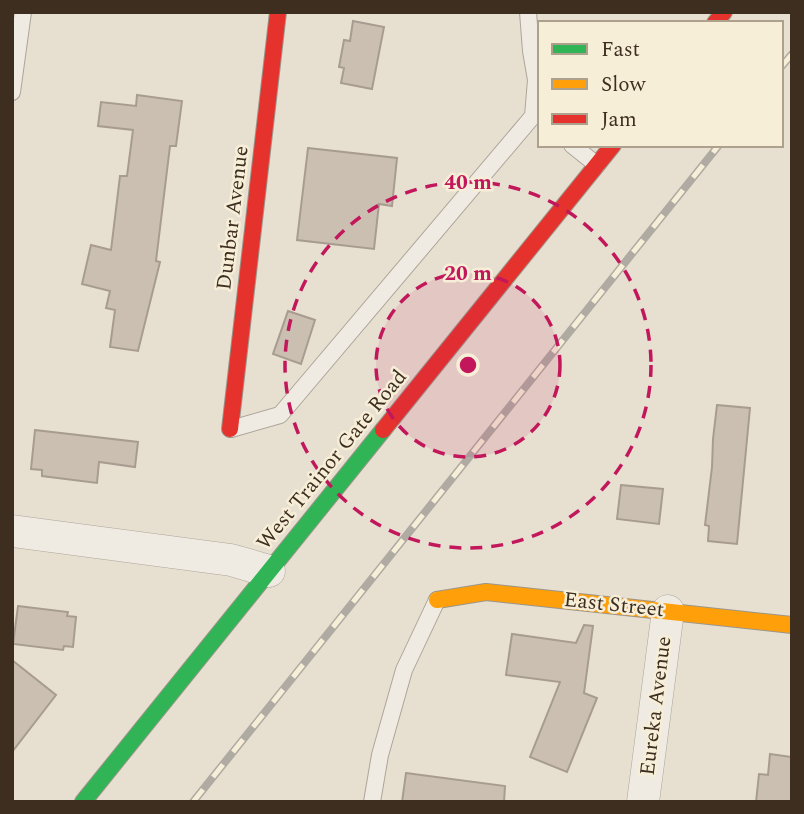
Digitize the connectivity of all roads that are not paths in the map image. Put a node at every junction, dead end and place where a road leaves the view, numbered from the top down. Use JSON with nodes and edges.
{"nodes":[{"id":1,"x":23,"y":12,"type":"edge"},
{"id":2,"x":278,"y":12,"type":"edge"},
{"id":3,"x":528,"y":12,"type":"edge"},
{"id":4,"x":12,"y":92,"type":"edge"},
{"id":5,"x":536,"y":118,"type":"edge"},
{"id":6,"x":574,"y":147,"type":"edge"},
{"id":7,"x":611,"y":147,"type":"edge"},
{"id":8,"x":597,"y":165,"type":"junction"},
{"id":9,"x":230,"y":429,"type":"joint"},
{"id":10,"x":12,"y":531,"type":"edge"},
{"id":11,"x":269,"y":571,"type":"junction"},
{"id":12,"x":437,"y":600,"type":"joint"},
{"id":13,"x":668,"y":611,"type":"junction"},
{"id":14,"x":792,"y":625,"type":"edge"},
{"id":15,"x":83,"y":802,"type":"edge"},
{"id":16,"x":372,"y":802,"type":"edge"},
{"id":17,"x":643,"y":802,"type":"edge"}],
"edges":[{"from":1,"to":4,"type":"lane"},
{"from":2,"to":9,"type":"main road","name":"Dunbar Avenue"},
{"from":3,"to":5,"type":"lane"},
{"from":5,"to":9,"type":"lane"},
{"from":6,"to":8,"type":"lane"},
{"from":7,"to":8,"type":"main road","name":"West Trainor Gate Road"},
{"from":8,"to":11,"type":"main road","name":"West Trainor Gate Road"},
{"from":10,"to":11,"type":"street"},
{"from":11,"to":15,"type":"main road","name":"West Trainor Gate Road"},
{"from":12,"to":13,"type":"main road","name":"East Street"},
{"from":12,"to":16,"type":"lane"},
{"from":13,"to":14,"type":"main road","name":"East Street"},
{"from":13,"to":17,"type":"street","name":"Eureka Avenue"}]}
